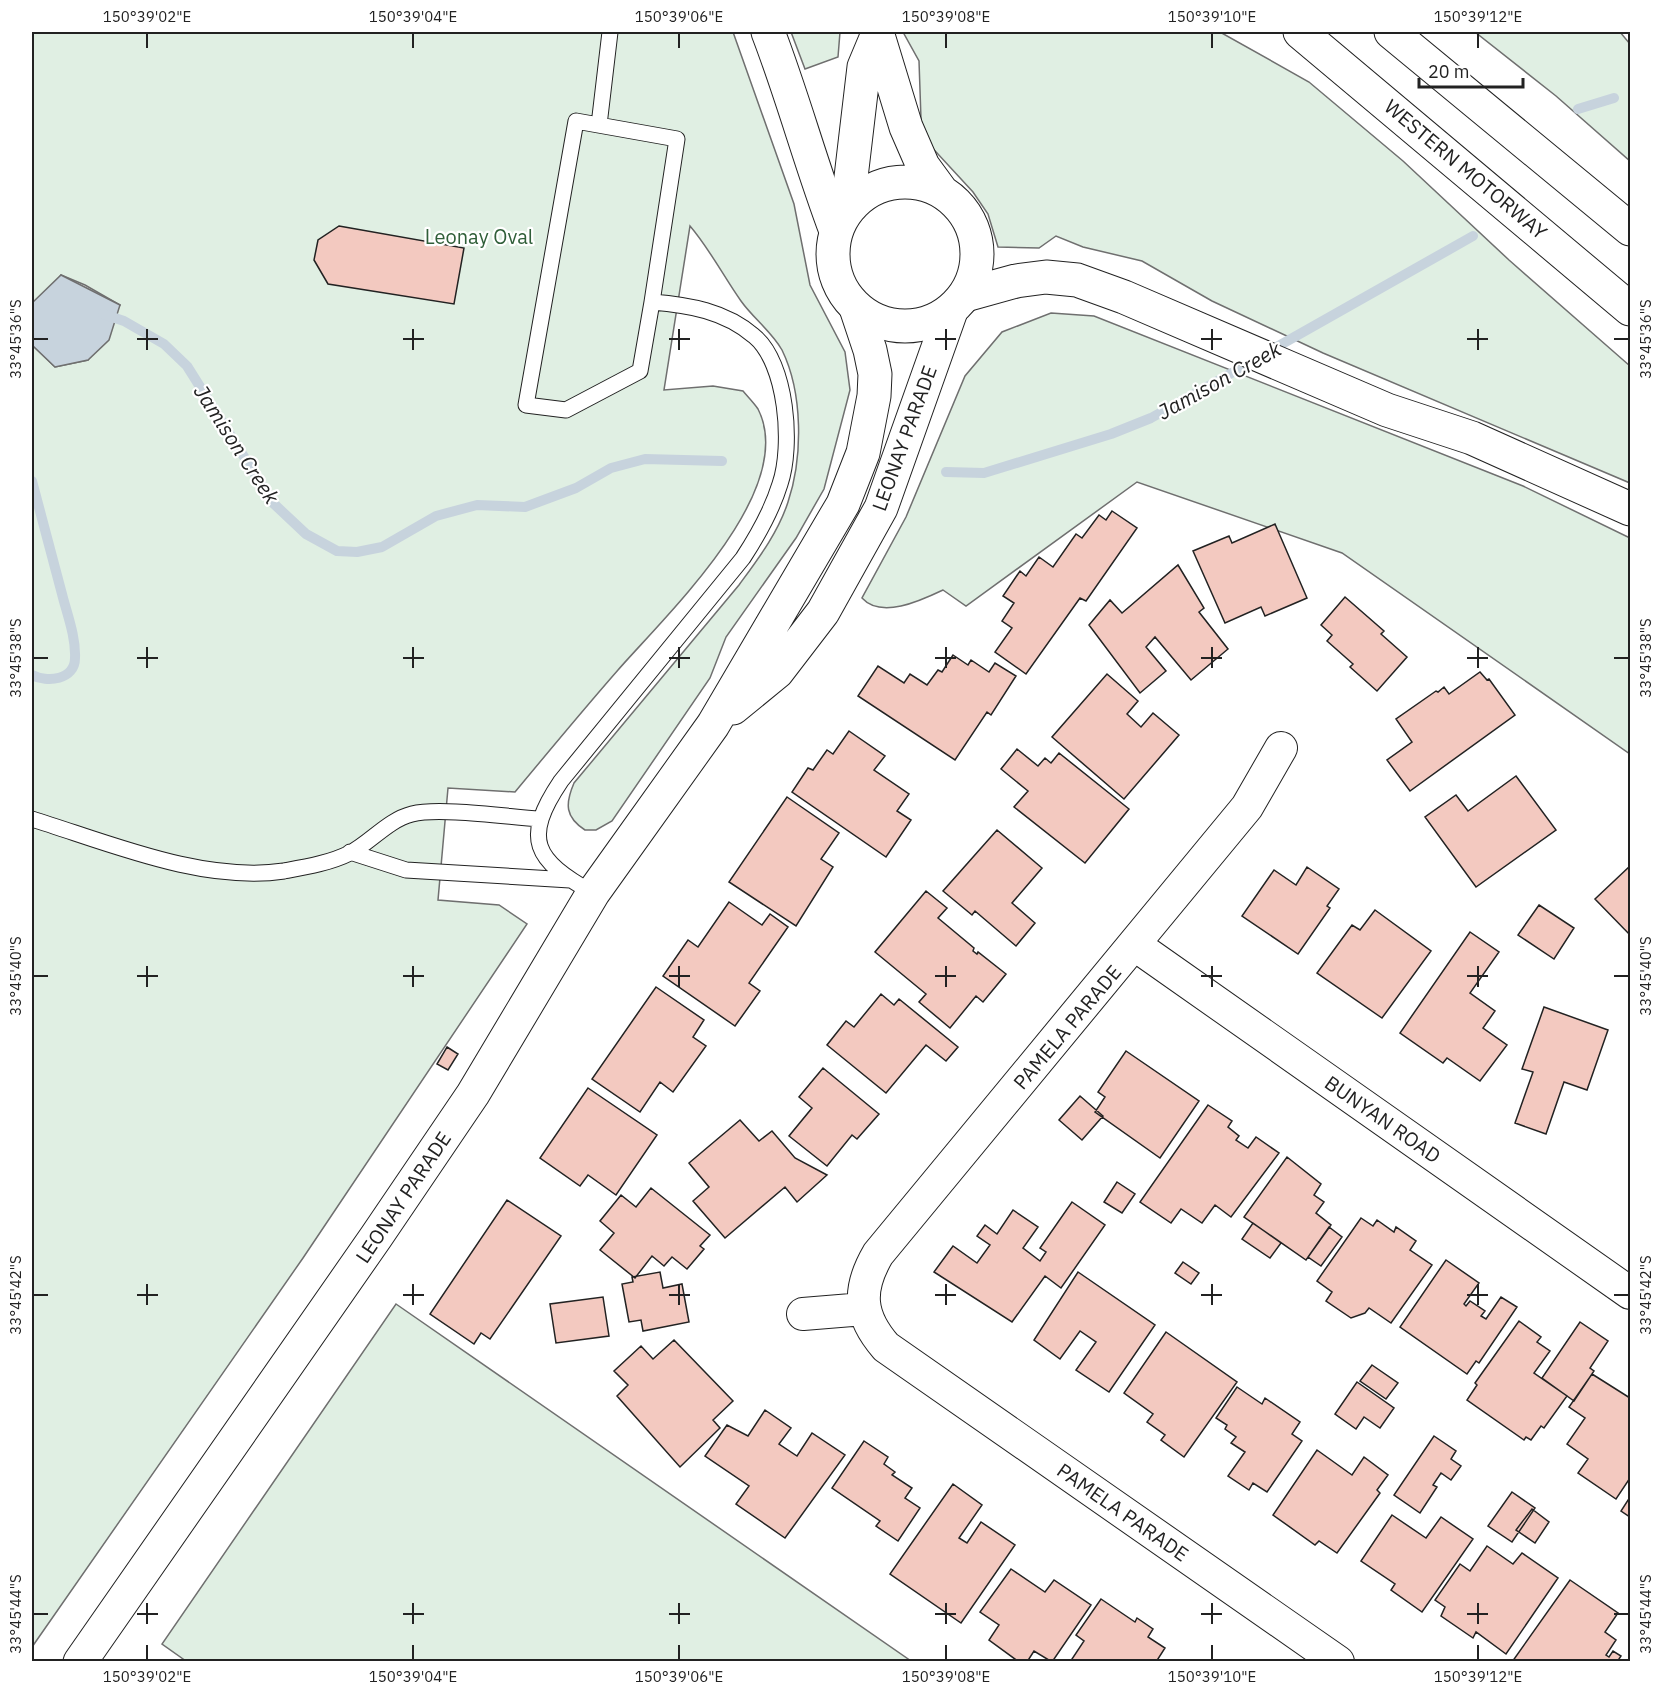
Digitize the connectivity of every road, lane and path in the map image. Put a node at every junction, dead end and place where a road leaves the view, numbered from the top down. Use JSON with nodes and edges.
{"nodes":[{"id":1,"x":610,"y":32,"type":"edge"},
{"id":2,"x":768,"y":32,"type":"edge"},
{"id":3,"x":1300,"y":32,"type":"edge"},
{"id":4,"x":1391,"y":32,"type":"edge"},
{"id":5,"x":877,"y":34,"type":"edge"},
{"id":6,"x":599,"y":125,"type":"junction"},
{"id":7,"x":942,"y":192,"type":"junction"},
{"id":8,"x":841,"y":221,"type":"junction"},
{"id":9,"x":1630,"y":230,"type":"edge"},
{"id":10,"x":652,"y":302,"type":"junction"},
{"id":11,"x":958,"y":303,"type":"junction"},
{"id":12,"x":856,"y":308,"type":"junction"},
{"id":13,"x":1630,"y":309,"type":"edge"},
{"id":14,"x":1630,"y":509,"type":"edge"},
{"id":15,"x":713,"y":725,"type":"junction"},
{"id":16,"x":1281,"y":748,"type":"dead end"},
{"id":17,"x":32,"y":819,"type":"edge"},
{"id":18,"x":539,"y":819,"type":"junction"},
{"id":19,"x":350,"y":852,"type":"junction"},
{"id":20,"x":581,"y":886,"type":"junction"},
{"id":21,"x":1135,"y":945,"type":"junction"},
{"id":22,"x":1630,"y":1293,"type":"edge"},
{"id":23,"x":864,"y":1309,"type":"junction"},
{"id":24,"x":803,"y":1314,"type":"dead end"},
{"id":25,"x":80,"y":1662,"type":"edge"},
{"id":26,"x":1338,"y":1662,"type":"edge"}],
"edges":[{"from":1,"to":6,"type":"lane"},
{"from":2,"to":8,"type":"main road"},
{"from":3,"to":13,"type":"main road","name":"WESTERN MOTORWAY"},
{"from":4,"to":9,"type":"main road"},
{"from":5,"to":7,"type":"main road"},
{"from":5,"to":8,"type":"main road"},
{"from":6,"to":10,"type":"lane"},
{"from":6,"to":10,"type":"lane"},
{"from":7,"to":8,"type":"main road"},
{"from":7,"to":11,"type":"main road"},
{"from":8,"to":12,"type":"main road"},
{"from":10,"to":18,"type":"lane"},
{"from":11,"to":12,"type":"main road"},
{"from":11,"to":14,"type":"main road"},
{"from":11,"to":15,"type":"main road","name":"LEONAY PARADE"},
{"from":12,"to":15,"type":"main road","name":"LEONAY PARADE"},
{"from":15,"to":20,"type":"main road","name":"LEONAY PARADE"},
{"from":16,"to":21,"type":"street","name":"PAMELA PARADE"},
{"from":17,"to":19,"type":"lane"},
{"from":18,"to":19,"type":"lane"},
{"from":18,"to":20,"type":"lane"},
{"from":19,"to":20,"type":"lane"},
{"from":20,"to":25,"type":"main road","name":"LEONAY PARADE"},
{"from":21,"to":22,"type":"street","name":"BUNYAN ROAD"},
{"from":21,"to":23,"type":"street","name":"PAMELA PARADE"},
{"from":23,"to":24,"type":"street"},
{"from":23,"to":26,"type":"street","name":"PAMELA PARADE"}]}
